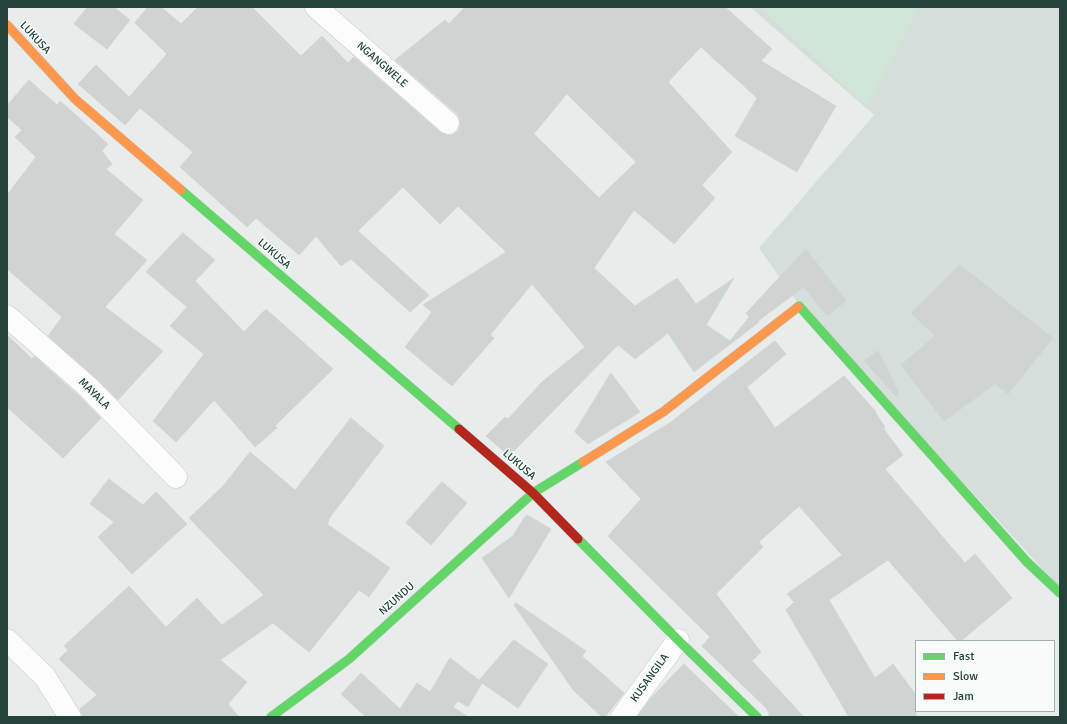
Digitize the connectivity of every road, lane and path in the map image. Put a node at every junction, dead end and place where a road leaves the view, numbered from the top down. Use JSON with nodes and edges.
{"nodes":[{"id":1,"x":316,"y":7,"type":"edge"},
{"id":2,"x":7,"y":25,"type":"edge"},
{"id":3,"x":448,"y":123,"type":"dead end"},
{"id":4,"x":7,"y":316,"type":"edge"},
{"id":5,"x":176,"y":477,"type":"dead end"},
{"id":6,"x":533,"y":492,"type":"junction"},
{"id":7,"x":1060,"y":593,"type":"edge"},
{"id":8,"x":7,"y":640,"type":"edge"},
{"id":9,"x":678,"y":640,"type":"junction"},
{"id":10,"x":70,"y":717,"type":"edge"},
{"id":11,"x":271,"y":717,"type":"edge"},
{"id":12,"x":622,"y":717,"type":"edge"},
{"id":13,"x":757,"y":717,"type":"edge"}],
"edges":[{"from":1,"to":3,"type":"street","name":"NGANGWELE"},
{"from":2,"to":6,"type":"street","name":"LUKUSA"},
{"from":4,"to":5,"type":"street","name":"MAYALA"},
{"from":6,"to":7,"type":"street","name":"NZUNDU"},
{"from":6,"to":9,"type":"street","name":"LUKUSA"},
{"from":6,"to":11,"type":"street","name":"NZUNDU"},
{"from":8,"to":10,"type":"street"},
{"from":9,"to":12,"type":"street","name":"KUSANGILA"},
{"from":9,"to":13,"type":"street","name":"LUKUSA"}]}
